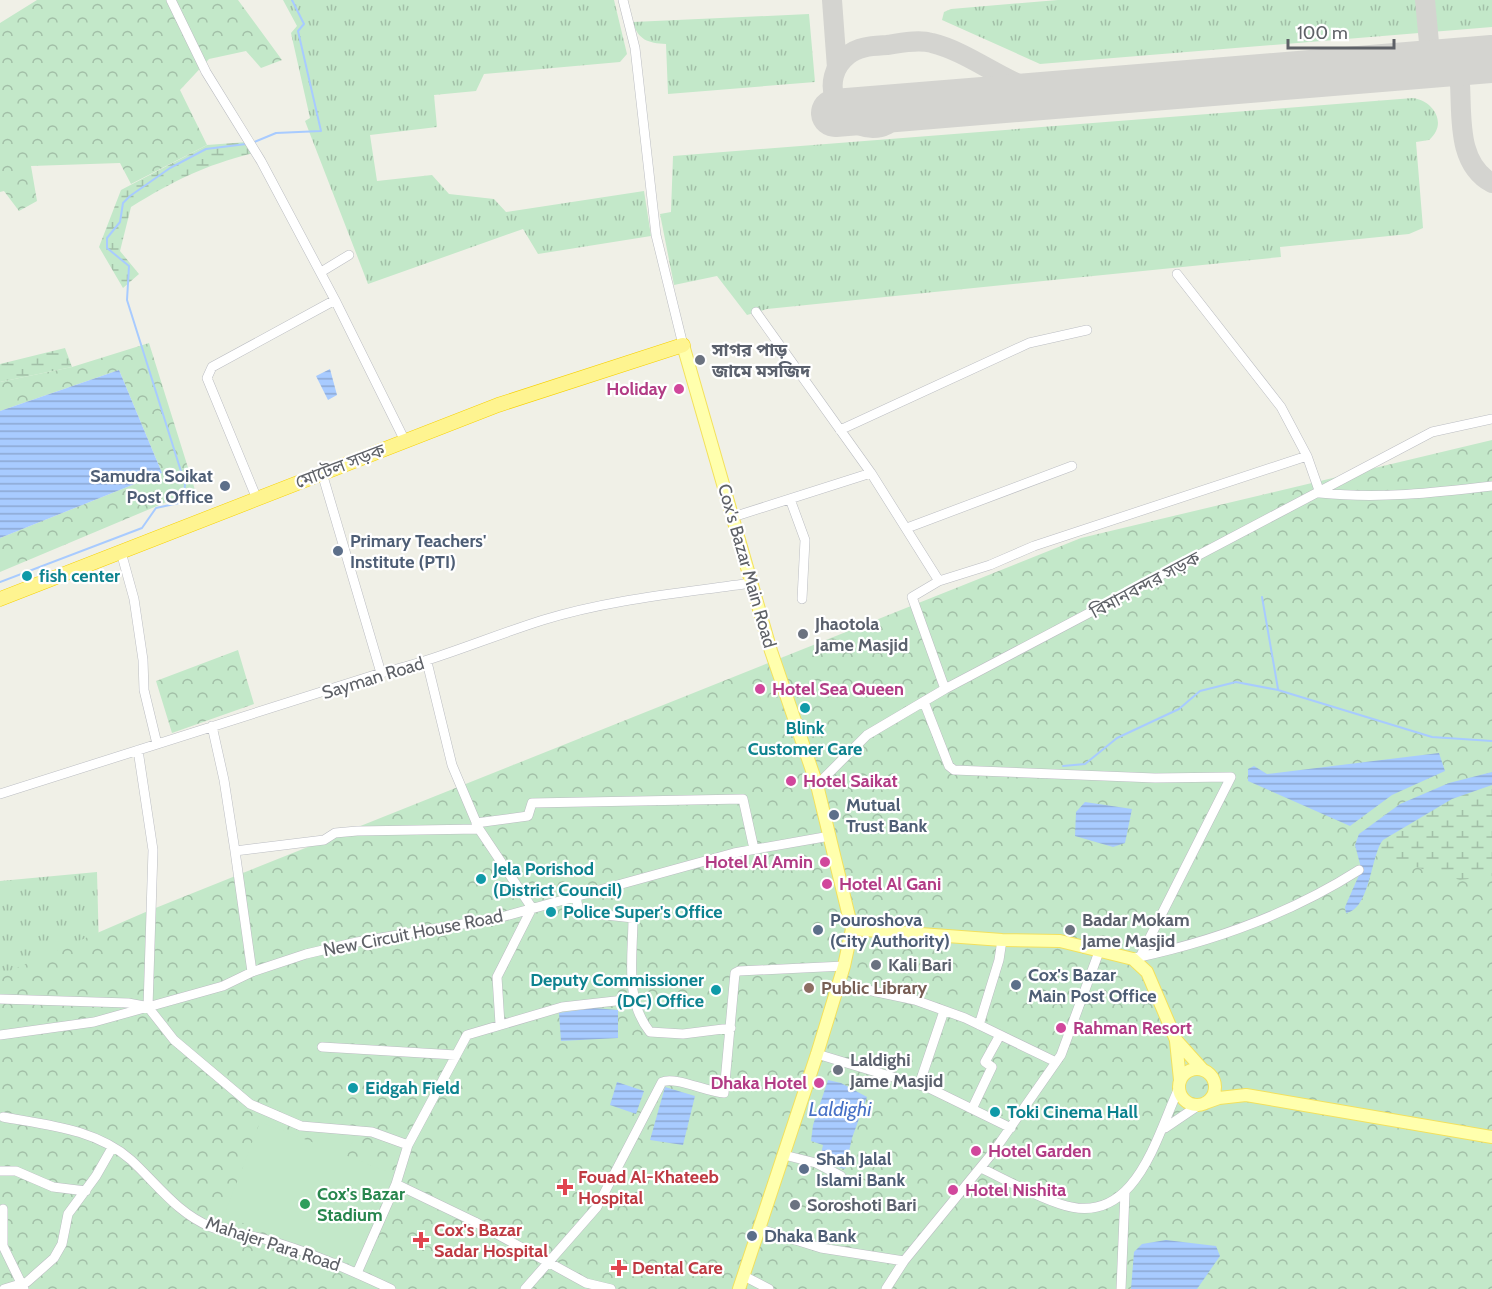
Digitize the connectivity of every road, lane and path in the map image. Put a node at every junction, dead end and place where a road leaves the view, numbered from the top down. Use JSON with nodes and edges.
{"nodes":[{"id":1,"x":171,"y":0,"type":"edge"},
{"id":2,"x":623,"y":0,"type":"edge"},
{"id":3,"x":349,"y":255,"type":"dead end"},
{"id":4,"x":321,"y":272,"type":"junction"},
{"id":5,"x":1177,"y":274,"type":"dead end"},
{"id":6,"x":335,"y":300,"type":"junction"},
{"id":7,"x":756,"y":312,"type":"dead end"},
{"id":8,"x":1087,"y":330,"type":"dead end"},
{"id":9,"x":683,"y":345,"type":"junction"},
{"id":10,"x":1492,"y":419,"type":"edge"},
{"id":11,"x":840,"y":430,"type":"junction"},
{"id":12,"x":405,"y":441,"type":"junction"},
{"id":13,"x":1307,"y":456,"type":"junction"},
{"id":14,"x":1072,"y":466,"type":"dead end"},
{"id":15,"x":322,"y":473,"type":"junction"},
{"id":16,"x":871,"y":473,"type":"junction"},
{"id":17,"x":1492,"y":486,"type":"edge"},
{"id":18,"x":1320,"y":493,"type":"junction"},
{"id":19,"x":257,"y":499,"type":"junction"},
{"id":20,"x":790,"y":499,"type":"junction"},
{"id":21,"x":733,"y":517,"type":"junction"},
{"id":22,"x":908,"y":528,"type":"junction"},
{"id":23,"x":121,"y":552,"type":"junction"},
{"id":24,"x":939,"y":581,"type":"junction"},
{"id":25,"x":751,"y":583,"type":"junction"},
{"id":26,"x":0,"y":599,"type":"edge"},
{"id":27,"x":802,"y":599,"type":"dead end"},
{"id":28,"x":427,"y":662,"type":"junction"},
{"id":29,"x":381,"y":672,"type":"junction"},
{"id":30,"x":945,"y":689,"type":"junction"},
{"id":31,"x":924,"y":702,"type":"junction"},
{"id":32,"x":212,"y":726,"type":"junction"},
{"id":33,"x":157,"y":744,"type":"junction"},
{"id":34,"x":138,"y":750,"type":"junction"},
{"id":35,"x":817,"y":785,"type":"junction"},
{"id":36,"x":0,"y":794,"type":"edge"},
{"id":37,"x":478,"y":826,"type":"junction"},
{"id":38,"x":830,"y":836,"type":"junction"},
{"id":39,"x":754,"y":849,"type":"junction"},
{"id":40,"x":235,"y":851,"type":"junction"},
{"id":41,"x":1359,"y":870,"type":"dead end"},
{"id":42,"x":576,"y":897,"type":"junction"},
{"id":43,"x":532,"y":908,"type":"junction"},
{"id":44,"x":852,"y":929,"type":"junction"},
{"id":45,"x":1002,"y":940,"type":"junction"},
{"id":46,"x":1100,"y":949,"type":"junction"},
{"id":47,"x":1136,"y":958,"type":"junction"},
{"id":48,"x":844,"y":966,"type":"junction"},
{"id":49,"x":252,"y":972,"type":"junction"},
{"id":50,"x":839,"y":984,"type":"junction"},
{"id":51,"x":0,"y":999,"type":"edge"},
{"id":52,"x":633,"y":999,"type":"junction"},
{"id":53,"x":148,"y":1007,"type":"junction"},
{"id":54,"x":944,"y":1011,"type":"junction"},
{"id":55,"x":500,"y":1024,"type":"junction"},
{"id":56,"x":979,"y":1025,"type":"junction"},
{"id":57,"x":731,"y":1028,"type":"junction"},
{"id":58,"x":0,"y":1035,"type":"edge"},
{"id":59,"x":1000,"y":1035,"type":"junction"},
{"id":60,"x":1176,"y":1040,"type":"junction"},
{"id":61,"x":322,"y":1047,"type":"dead end"},
{"id":62,"x":817,"y":1054,"type":"junction"},
{"id":63,"x":456,"y":1055,"type":"junction"},
{"id":64,"x":1056,"y":1062,"type":"junction"},
{"id":65,"x":1206,"y":1072,"type":"junction"},
{"id":66,"x":1180,"y":1084,"type":"junction"},
{"id":67,"x":919,"y":1085,"type":"junction"},
{"id":68,"x":1246,"y":1095,"type":"junction"},
{"id":69,"x":1202,"y":1104,"type":"junction"},
{"id":70,"x":972,"y":1109,"type":"junction"},
{"id":71,"x":3,"y":1117,"type":"dead end"},
{"id":72,"x":1011,"y":1128,"type":"junction"},
{"id":73,"x":1161,"y":1132,"type":"junction"},
{"id":74,"x":1492,"y":1137,"type":"edge"},
{"id":75,"x":408,"y":1145,"type":"junction"},
{"id":76,"x":112,"y":1148,"type":"junction"},
{"id":77,"x":784,"y":1155,"type":"junction"},
{"id":78,"x":981,"y":1168,"type":"junction"},
{"id":79,"x":0,"y":1172,"type":"edge"},
{"id":80,"x":841,"y":1176,"type":"dead end"},
{"id":81,"x":396,"y":1184,"type":"junction"},
{"id":82,"x":86,"y":1191,"type":"junction"},
{"id":83,"x":1125,"y":1193,"type":"junction"},
{"id":84,"x":3,"y":1209,"type":"dead end"},
{"id":85,"x":760,"y":1229,"type":"junction"},
{"id":86,"x":904,"y":1261,"type":"junction"},
{"id":87,"x":549,"y":1264,"type":"junction"},
{"id":88,"x":357,"y":1273,"type":"junction"},
{"id":89,"x":744,"y":1276,"type":"junction"},
{"id":90,"x":23,"y":1287,"type":"edge"},
{"id":91,"x":4,"y":1289,"type":"edge"},
{"id":92,"x":391,"y":1289,"type":"edge"},
{"id":93,"x":525,"y":1289,"type":"edge"},
{"id":94,"x":611,"y":1289,"type":"edge"},
{"id":95,"x":739,"y":1289,"type":"edge"},
{"id":96,"x":769,"y":1289,"type":"edge"},
{"id":97,"x":886,"y":1289,"type":"edge"},
{"id":98,"x":1121,"y":1289,"type":"edge"}],
"edges":[{"from":1,"to":4,"type":"street"},
{"from":2,"to":9,"type":"street"},
{"from":3,"to":4,"type":"street"},
{"from":4,"to":6,"type":"street"},
{"from":5,"to":13,"type":"street"},
{"from":6,"to":12,"type":"street"},
{"from":6,"to":19,"type":"street"},
{"from":7,"to":11,"type":"street"},
{"from":8,"to":11,"type":"street"},
{"from":9,"to":12,"type":"highway","name":"মোটেল সড়ক"},
{"from":9,"to":21,"type":"main road","name":"Cox's Bazar Main Road"},
{"from":10,"to":18,"type":"street","name":"বিমানবন্দর সড়ক"},
{"from":11,"to":16,"type":"street"},
{"from":12,"to":15,"type":"highway","name":"মোটেল সড়ক"},
{"from":13,"to":18,"type":"street"},
{"from":13,"to":24,"type":"street"},
{"from":14,"to":22,"type":"street"},
{"from":15,"to":19,"type":"highway","name":"মোটেল সড়ক"},
{"from":15,"to":29,"type":"street"},
{"from":16,"to":20,"type":"street"},
{"from":16,"to":22,"type":"street"},
{"from":17,"to":18,"type":"street"},
{"from":18,"to":30,"type":"street","name":"বিমানবন্দর সড়ক"},
{"from":19,"to":23,"type":"highway","name":"মোটেল সড়ক"},
{"from":20,"to":21,"type":"street"},
{"from":20,"to":27,"type":"street"},
{"from":21,"to":25,"type":"main road","name":"Cox's Bazar Main Road"},
{"from":22,"to":24,"type":"street"},
{"from":23,"to":26,"type":"highway","name":"মোটেল সড়ক"},
{"from":23,"to":33,"type":"street"},
{"from":24,"to":30,"type":"street"},
{"from":25,"to":28,"type":"street","name":"Sayman Road"},
{"from":25,"to":35,"type":"main road","name":"Cox's Bazar Main Road"},
{"from":28,"to":29,"type":"street","name":"Sayman Road"},
{"from":28,"to":37,"type":"street"},
{"from":29,"to":32,"type":"street","name":"Sayman Road"},
{"from":30,"to":31,"type":"street","name":"বিমানবন্দর সড়ক"},
{"from":31,"to":35,"type":"street","name":"বিমানবন্দর সড়ক"},
{"from":31,"to":47,"type":"street"},
{"from":32,"to":33,"type":"street","name":"Sayman Road"},
{"from":32,"to":40,"type":"street"},
{"from":33,"to":34,"type":"street","name":"Sayman Road"},
{"from":34,"to":36,"type":"street","name":"Sayman Road"},
{"from":34,"to":53,"type":"street"},
{"from":35,"to":38,"type":"main road","name":"Cox's Bazar Main Road"},
{"from":37,"to":39,"type":"street"},
{"from":37,"to":40,"type":"street"},
{"from":37,"to":43,"type":"street"},
{"from":38,"to":39,"type":"street","name":"New Circuit House Road"},
{"from":38,"to":44,"type":"main road","name":"Cox's Bazar Main Road"},
{"from":39,"to":42,"type":"street","name":"New Circuit House Road"},
{"from":40,"to":49,"type":"street"},
{"from":41,"to":47,"type":"street"},
{"from":42,"to":43,"type":"street","name":"New Circuit House Road"},
{"from":42,"to":52,"type":"street"},
{"from":43,"to":49,"type":"street","name":"New Circuit House Road"},
{"from":43,"to":55,"type":"street"},
{"from":44,"to":45,"type":"main road"},
{"from":44,"to":48,"type":"main road"},
{"from":45,"to":46,"type":"main road"},
{"from":45,"to":56,"type":"street"},
{"from":46,"to":47,"type":"main road"},
{"from":46,"to":64,"type":"street"},
{"from":47,"to":60,"type":"main road"},
{"from":48,"to":50,"type":"main road"},
{"from":48,"to":57,"type":"street"},
{"from":49,"to":53,"type":"street","name":"New Circuit House Road"},
{"from":50,"to":54,"type":"street"},
{"from":50,"to":62,"type":"main road"},
{"from":51,"to":53,"type":"street"},
{"from":52,"to":55,"type":"street"},
{"from":52,"to":57,"type":"street"},
{"from":53,"to":58,"type":"street","name":"New Circuit House Road"},
{"from":53,"to":75,"type":"street"},
{"from":54,"to":56,"type":"street"},
{"from":54,"to":67,"type":"street"},
{"from":55,"to":63,"type":"street"},
{"from":56,"to":59,"type":"street"},
{"from":57,"to":87,"type":"street"},
{"from":59,"to":64,"type":"street"},
{"from":59,"to":70,"type":"street"},
{"from":60,"to":65,"type":"main road"},
{"from":60,"to":66,"type":"main road"},
{"from":61,"to":63,"type":"street"},
{"from":62,"to":67,"type":"street"},
{"from":62,"to":77,"type":"main road"},
{"from":63,"to":75,"type":"street"},
{"from":64,"to":72,"type":"street"},
{"from":65,"to":66,"type":"main road"},
{"from":65,"to":68,"type":"main road"},
{"from":65,"to":69,"type":"main road"},
{"from":66,"to":69,"type":"main road"},
{"from":66,"to":73,"type":"street"},
{"from":67,"to":70,"type":"street"},
{"from":68,"to":69,"type":"main road"},
{"from":68,"to":74,"type":"main road"},
{"from":69,"to":73,"type":"street"},
{"from":70,"to":72,"type":"street"},
{"from":71,"to":76,"type":"street","name":"Mahajer Para Road"},
{"from":72,"to":78,"type":"street"},
{"from":73,"to":83,"type":"street"},
{"from":75,"to":81,"type":"street"},
{"from":76,"to":82,"type":"street"},
{"from":76,"to":88,"type":"street","name":"Mahajer Para Road"},
{"from":77,"to":80,"type":"street"},
{"from":77,"to":85,"type":"main road"},
{"from":78,"to":83,"type":"street"},
{"from":78,"to":86,"type":"street"},
{"from":79,"to":82,"type":"street"},
{"from":81,"to":87,"type":"street"},
{"from":81,"to":88,"type":"street"},
{"from":82,"to":90,"type":"street"},
{"from":83,"to":98,"type":"street"},
{"from":84,"to":90,"type":"street"},
{"from":85,"to":86,"type":"street"},
{"from":85,"to":89,"type":"main road"},
{"from":86,"to":97,"type":"street"},
{"from":87,"to":93,"type":"street"},
{"from":87,"to":94,"type":"street"},
{"from":88,"to":92,"type":"street","name":"Mahajer Para Road"},
{"from":89,"to":95,"type":"main road"},
{"from":89,"to":96,"type":"street"},
{"from":90,"to":91,"type":"street"}]}
